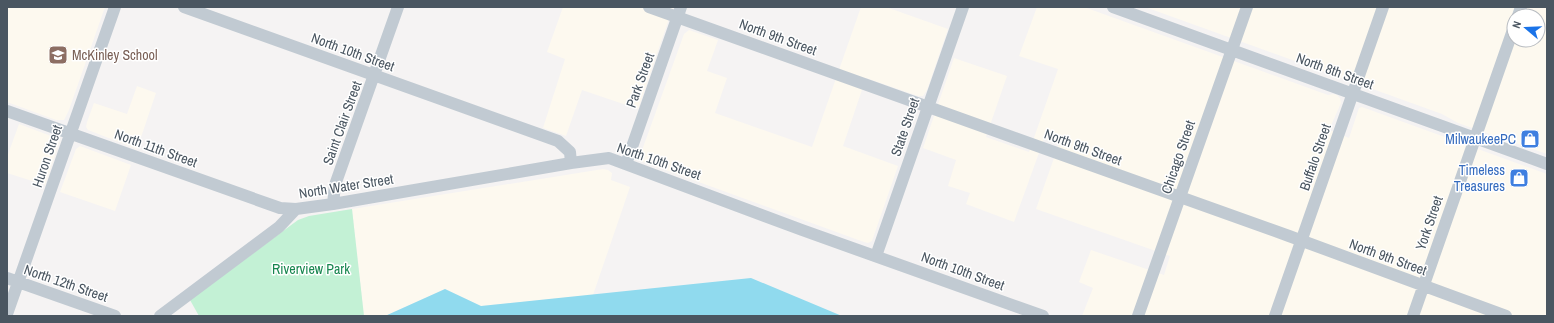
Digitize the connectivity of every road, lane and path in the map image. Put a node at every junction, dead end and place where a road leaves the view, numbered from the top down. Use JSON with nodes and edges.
{"nodes":[{"id":1,"x":115,"y":7,"type":"edge"},
{"id":2,"x":184,"y":7,"type":"edge"},
{"id":3,"x":398,"y":7,"type":"edge"},
{"id":4,"x":649,"y":7,"type":"edge"},
{"id":5,"x":963,"y":7,"type":"edge"},
{"id":6,"x":1113,"y":7,"type":"edge"},
{"id":7,"x":1247,"y":7,"type":"edge"},
{"id":8,"x":1383,"y":7,"type":"edge"},
{"id":9,"x":680,"y":12,"type":"edge"},
{"id":10,"x":1507,"y":48,"type":"edge"},
{"id":11,"x":1232,"y":50,"type":"junction"},
{"id":12,"x":374,"y":76,"type":"junction"},
{"id":13,"x":1353,"y":94,"type":"junction"},
{"id":14,"x":928,"y":108,"type":"junction"},
{"id":15,"x":7,"y":111,"type":"edge"},
{"id":16,"x":71,"y":134,"type":"junction"},
{"id":17,"x":1475,"y":137,"type":"junction"},
{"id":18,"x":571,"y":163,"type":"junction"},
{"id":19,"x":626,"y":164,"type":"junction"},
{"id":20,"x":1547,"y":164,"type":"edge"},
{"id":21,"x":1180,"y":198,"type":"junction"},
{"id":22,"x":333,"y":204,"type":"junction"},
{"id":23,"x":296,"y":209,"type":"junction"},
{"id":24,"x":1301,"y":241,"type":"junction"},
{"id":25,"x":876,"y":256,"type":"junction"},
{"id":26,"x":13,"y":280,"type":"edge"},
{"id":27,"x":1423,"y":286,"type":"junction"},
{"id":28,"x":7,"y":314,"type":"edge"},
{"id":29,"x":115,"y":316,"type":"edge"},
{"id":30,"x":160,"y":316,"type":"edge"},
{"id":31,"x":1044,"y":316,"type":"edge"},
{"id":32,"x":1138,"y":316,"type":"edge"},
{"id":33,"x":1275,"y":316,"type":"edge"},
{"id":34,"x":1413,"y":316,"type":"edge"},
{"id":35,"x":1506,"y":316,"type":"edge"}],
"edges":[{"from":1,"to":16,"type":"street","name":"Huron Street"},
{"from":2,"to":12,"type":"street","name":"North 10th Street"},
{"from":3,"to":12,"type":"street","name":"Saint Clair Street"},
{"from":4,"to":9,"type":"street","name":"North 9th Street"},
{"from":5,"to":14,"type":"street","name":"State Street"},
{"from":6,"to":11,"type":"street","name":"North 8th Street"},
{"from":7,"to":11,"type":"street","name":"Chicago Street"},
{"from":8,"to":13,"type":"street","name":"Buffalo Street"},
{"from":9,"to":14,"type":"street","name":"North 9th Street"},
{"from":9,"to":19,"type":"street","name":"Park Street"},
{"from":10,"to":17,"type":"street","name":"York Street"},
{"from":11,"to":13,"type":"street","name":"North 8th Street"},
{"from":11,"to":21,"type":"street","name":"Chicago Street"},
{"from":12,"to":18,"type":"street","name":"North 10th Street"},
{"from":12,"to":22,"type":"street","name":"Saint Clair Street"},
{"from":13,"to":17,"type":"street","name":"North 8th Street"},
{"from":13,"to":24,"type":"street","name":"Buffalo Street"},
{"from":14,"to":21,"type":"street","name":"North 9th Street"},
{"from":14,"to":25,"type":"street","name":"State Street"},
{"from":15,"to":16,"type":"street","name":"North 11th Street"},
{"from":16,"to":23,"type":"street","name":"North 11th Street"},
{"from":16,"to":26,"type":"street","name":"Huron Street"},
{"from":17,"to":20,"type":"street","name":"North 8th Street"},
{"from":17,"to":27,"type":"street","name":"York Street"},
{"from":18,"to":19,"type":"street","name":"North 10th Street"},
{"from":18,"to":22,"type":"street","name":"North Water Street"},
{"from":19,"to":25,"type":"street","name":"North 10th Street"},
{"from":21,"to":24,"type":"street","name":"North 9th Street"},
{"from":21,"to":32,"type":"street","name":"Chicago Street"},
{"from":22,"to":23,"type":"street","name":"North Water Street"},
{"from":23,"to":30,"type":"street","name":"North Water Street"},
{"from":24,"to":27,"type":"street","name":"North 9th Street"},
{"from":24,"to":33,"type":"street","name":"Buffalo Street"},
{"from":25,"to":31,"type":"street","name":"North 10th Street"},
{"from":26,"to":28,"type":"street","name":"Huron Street"},
{"from":26,"to":29,"type":"street","name":"North 12th Street"},
{"from":27,"to":34,"type":"street","name":"York Street"},
{"from":27,"to":35,"type":"street","name":"North 9th Street"}]}
